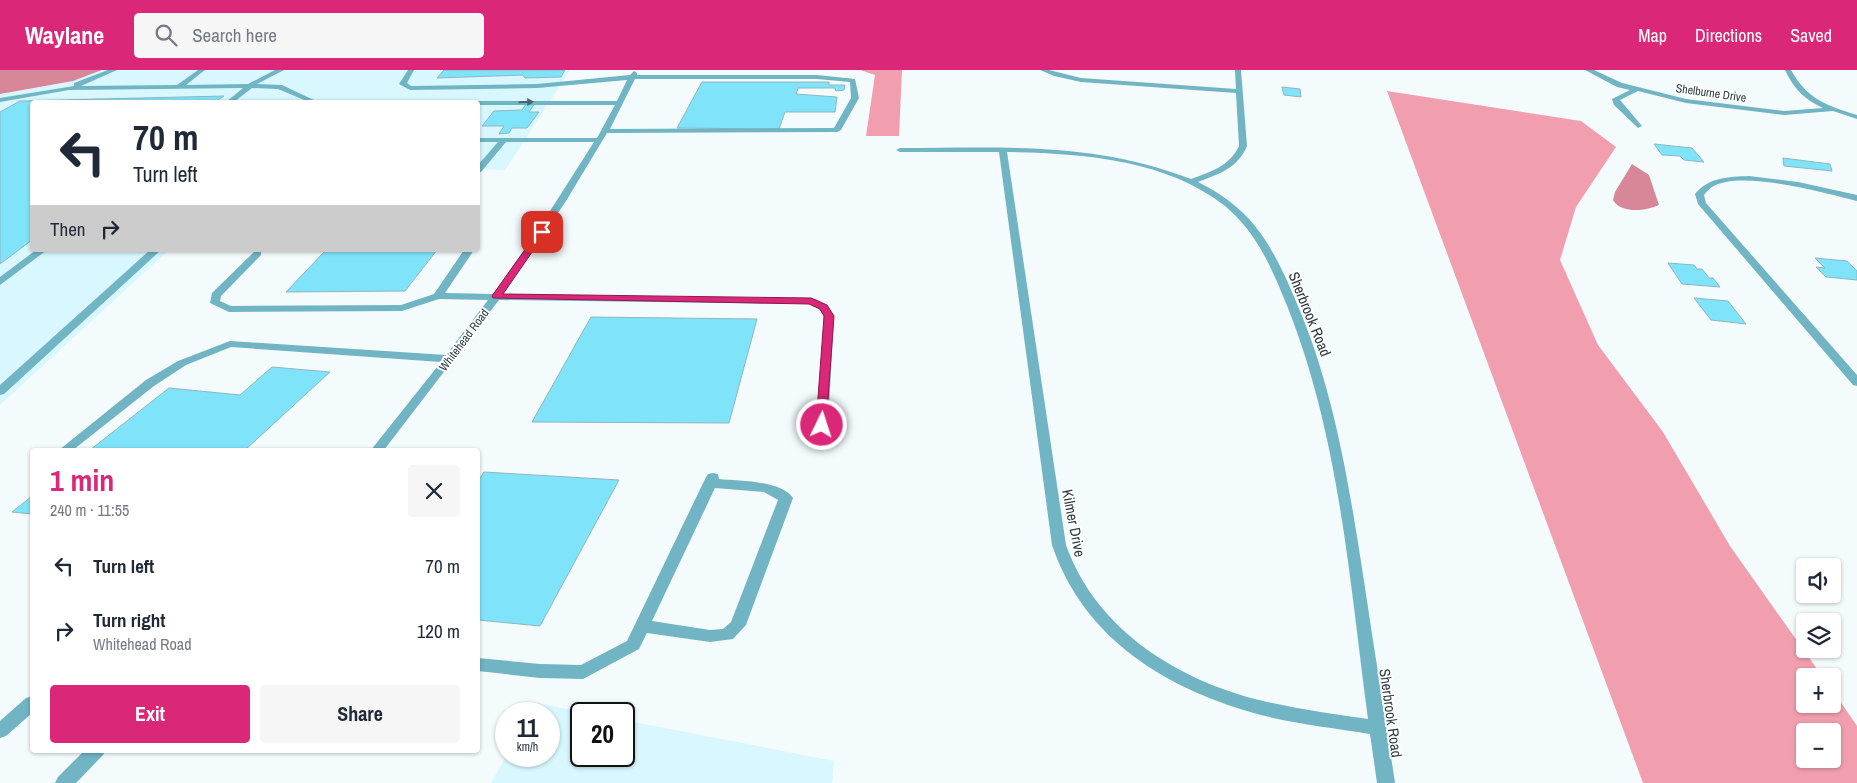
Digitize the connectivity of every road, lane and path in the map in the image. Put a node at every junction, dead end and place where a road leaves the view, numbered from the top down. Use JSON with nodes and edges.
{"nodes":[{"id":1,"x":114,"y":70,"type":"edge"},
{"id":2,"x":202,"y":70,"type":"edge"},
{"id":3,"x":281,"y":70,"type":"edge"},
{"id":4,"x":411,"y":70,"type":"edge"},
{"id":5,"x":1043,"y":70,"type":"edge"},
{"id":6,"x":1238,"y":70,"type":"edge"},
{"id":7,"x":1588,"y":70,"type":"edge"},
{"id":8,"x":1788,"y":70,"type":"edge"},
{"id":9,"x":634,"y":74,"type":"edge"},
{"id":10,"x":251,"y":86,"type":"junction"},
{"id":11,"x":178,"y":87,"type":"junction"},
{"id":12,"x":69,"y":88,"type":"junction"},
{"id":13,"x":1635,"y":90,"type":"junction"},
{"id":14,"x":1240,"y":91,"type":"junction"},
{"id":15,"x":0,"y":100,"type":"edge"},
{"id":16,"x":233,"y":100,"type":"edge"},
{"id":17,"x":309,"y":100,"type":"edge"},
{"id":18,"x":480,"y":103,"type":"edge"},
{"id":19,"x":620,"y":103,"type":"junction"},
{"id":20,"x":1834,"y":109,"type":"junction"},
{"id":21,"x":1857,"y":117,"type":"edge"},
{"id":22,"x":1638,"y":126,"type":"dead end"},
{"id":23,"x":602,"y":136,"type":"junction"},
{"id":24,"x":480,"y":140,"type":"edge"},
{"id":25,"x":504,"y":140,"type":"junction"},
{"id":26,"x":900,"y":150,"type":"dead end"},
{"id":27,"x":1003,"y":152,"type":"junction"},
{"id":28,"x":480,"y":168,"type":"edge"},
{"id":29,"x":1191,"y":182,"type":"junction"},
{"id":30,"x":1857,"y":198,"type":"edge"},
{"id":31,"x":39,"y":252,"type":"edge"},
{"id":32,"x":154,"y":252,"type":"edge"},
{"id":33,"x":468,"y":252,"type":"edge"},
{"id":34,"x":258,"y":254,"type":"dead end"},
{"id":35,"x":0,"y":282,"type":"edge"},
{"id":36,"x":438,"y":296,"type":"junction"},
{"id":37,"x":497,"y":296,"type":"junction"},
{"id":38,"x":449,"y":359,"type":"junction"},
{"id":39,"x":1857,"y":382,"type":"edge"},
{"id":40,"x":0,"y":391,"type":"edge"},
{"id":41,"x":822,"y":425,"type":"dead end"},
{"id":42,"x":68,"y":448,"type":"edge"},
{"id":43,"x":379,"y":448,"type":"edge"},
{"id":44,"x":642,"y":626,"type":"junction"},
{"id":45,"x":480,"y":665,"type":"edge"},
{"id":46,"x":30,"y":705,"type":"edge"},
{"id":47,"x":1378,"y":728,"type":"junction"},
{"id":48,"x":0,"y":731,"type":"edge"},
{"id":49,"x":94,"y":753,"type":"edge"},
{"id":50,"x":64,"y":783,"type":"edge"},
{"id":51,"x":1386,"y":783,"type":"edge"}],
"edges":[{"from":1,"to":12,"type":"street"},
{"from":2,"to":11,"type":"street"},
{"from":3,"to":10,"type":"street"},
{"from":4,"to":9,"type":"street"},
{"from":5,"to":14,"type":"street"},
{"from":6,"to":14,"type":"street"},
{"from":7,"to":13,"type":"street","name":"Shelburne Drive"},
{"from":8,"to":20,"type":"street","name":"Shelburne Drive"},
{"from":9,"to":19,"type":"street","name":"Whitehead Road"},
{"from":9,"to":23,"type":"street"},
{"from":10,"to":11,"type":"street"},
{"from":10,"to":16,"type":"street"},
{"from":10,"to":17,"type":"street"},
{"from":11,"to":12,"type":"street"},
{"from":12,"to":15,"type":"street"},
{"from":13,"to":20,"type":"street","name":"Shelburne Drive"},
{"from":13,"to":22,"type":"street"},
{"from":14,"to":29,"type":"street"},
{"from":18,"to":19,"type":"street","one_way":true},
{"from":19,"to":23,"type":"street","name":"Whitehead Road"},
{"from":20,"to":21,"type":"street","name":"Shelburne Drive"},
{"from":23,"to":25,"type":"street"},
{"from":23,"to":37,"type":"street","name":"Whitehead Road"},
{"from":24,"to":25,"type":"street"},
{"from":25,"to":28,"type":"street"},
{"from":26,"to":27,"type":"street","name":"Sherbrook Road"},
{"from":27,"to":29,"type":"street","name":"Sherbrook Road"},
{"from":27,"to":47,"type":"street","name":"Kilmer Drive"},
{"from":29,"to":47,"type":"street","name":"Sherbrook Road"},
{"from":30,"to":39,"type":"street"},
{"from":31,"to":35,"type":"street"},
{"from":32,"to":40,"type":"street"},
{"from":33,"to":36,"type":"street"},
{"from":34,"to":36,"type":"street"},
{"from":36,"to":37,"type":"street"},
{"from":37,"to":38,"type":"street","name":"Whitehead Road"},
{"from":37,"to":41,"type":"street"},
{"from":38,"to":42,"type":"street"},
{"from":38,"to":43,"type":"street","name":"Whitehead Road"},
{"from":44,"to":44,"type":"street"},
{"from":44,"to":45,"type":"street"},
{"from":46,"to":48,"type":"street"},
{"from":47,"to":51,"type":"street","name":"Sherbrook Road"},
{"from":49,"to":50,"type":"street"}]}
